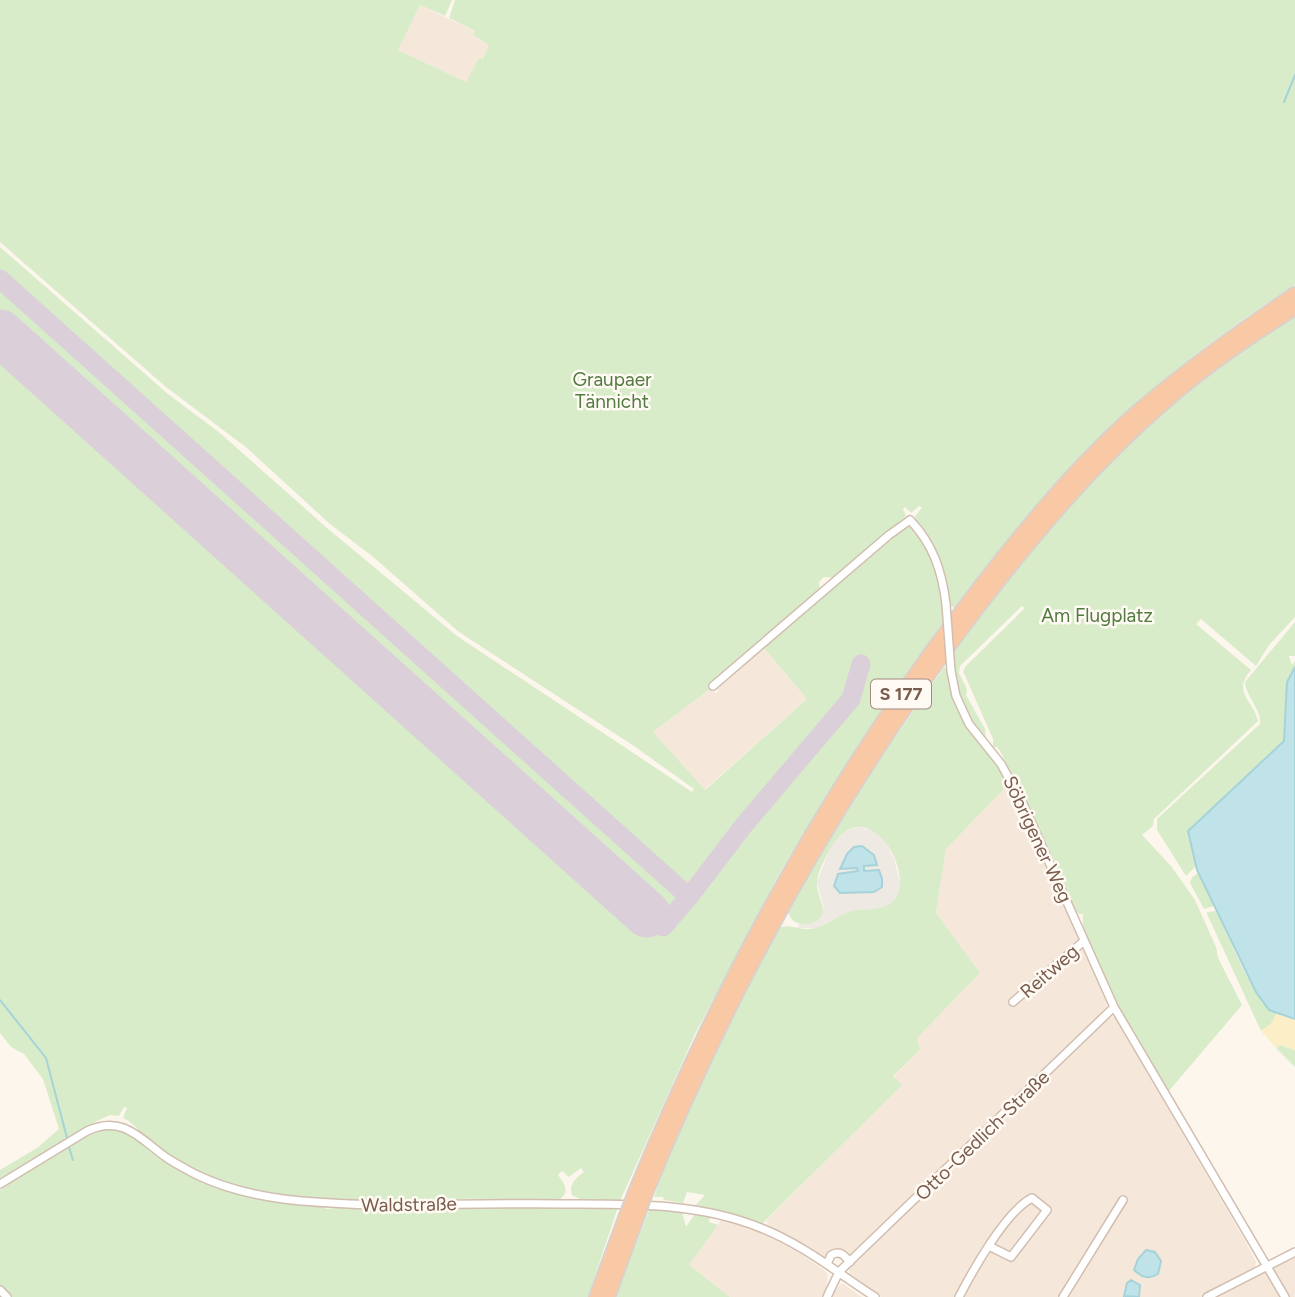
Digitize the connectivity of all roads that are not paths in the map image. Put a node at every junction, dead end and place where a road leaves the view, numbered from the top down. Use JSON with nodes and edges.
{"nodes":[{"id":1,"x":1295,"y":294,"type":"edge"},
{"id":2,"x":1295,"y":308,"type":"edge"},
{"id":3,"x":713,"y":686,"type":"dead end"},
{"id":4,"x":1084,"y":941,"type":"junction"},
{"id":5,"x":1013,"y":1002,"type":"dead end"},
{"id":6,"x":1114,"y":1007,"type":"junction"},
{"id":7,"x":0,"y":1184,"type":"edge"},
{"id":8,"x":640,"y":1192,"type":"junction"},
{"id":9,"x":1123,"y":1200,"type":"dead end"},
{"id":10,"x":631,"y":1218,"type":"junction"},
{"id":11,"x":989,"y":1246,"type":"junction"},
{"id":12,"x":1295,"y":1251,"type":"edge"},
{"id":13,"x":850,"y":1262,"type":"junction"},
{"id":14,"x":827,"y":1264,"type":"junction"},
{"id":15,"x":1267,"y":1266,"type":"junction"},
{"id":16,"x":839,"y":1272,"type":"junction"},
{"id":17,"x":0,"y":1290,"type":"edge"},
{"id":18,"x":7,"y":1297,"type":"edge"},
{"id":19,"x":596,"y":1297,"type":"edge"},
{"id":20,"x":608,"y":1297,"type":"edge"},
{"id":21,"x":827,"y":1297,"type":"edge"},
{"id":22,"x":874,"y":1297,"type":"edge"},
{"id":23,"x":959,"y":1297,"type":"edge"},
{"id":24,"x":1063,"y":1297,"type":"edge"},
{"id":25,"x":1207,"y":1297,"type":"edge"},
{"id":26,"x":1284,"y":1297,"type":"edge"}],
"edges":[{"from":1,"to":8,"type":"highway","number":"S 177"},
{"from":2,"to":8,"type":"highway","number":"S 177"},
{"from":3,"to":4,"type":"street","name":"Söbrigener Weg","bridge":true},
{"from":4,"to":5,"type":"street","name":"Reitweg"},
{"from":4,"to":6,"type":"street","name":"Söbrigener Weg"},
{"from":6,"to":13,"type":"street","name":"Otto-Gedlich-Straße"},
{"from":6,"to":15,"type":"street","name":"Söbrigener Weg"},
{"from":7,"to":14,"type":"street","name":"Waldstraße"},
{"from":8,"to":10,"type":"highway","number":"S 177","bridge":true},
{"from":9,"to":24,"type":"street"},
{"from":10,"to":19,"type":"highway","number":"S 177"},
{"from":10,"to":20,"type":"highway","number":"S 177"},
{"from":11,"to":11,"type":"street"},
{"from":11,"to":23,"type":"street"},
{"from":12,"to":15,"type":"street"},
{"from":13,"to":14,"type":"street"},
{"from":13,"to":16,"type":"street","name":"Otto-Gedlich-Straße"},
{"from":14,"to":16,"type":"street","name":"Waldstraße"},
{"from":15,"to":25,"type":"street"},
{"from":15,"to":26,"type":"street","name":"Söbrigener Weg"},
{"from":16,"to":21,"type":"street"},
{"from":16,"to":22,"type":"street","name":"Waldstraße"},
{"from":17,"to":18,"type":"street"}]}
